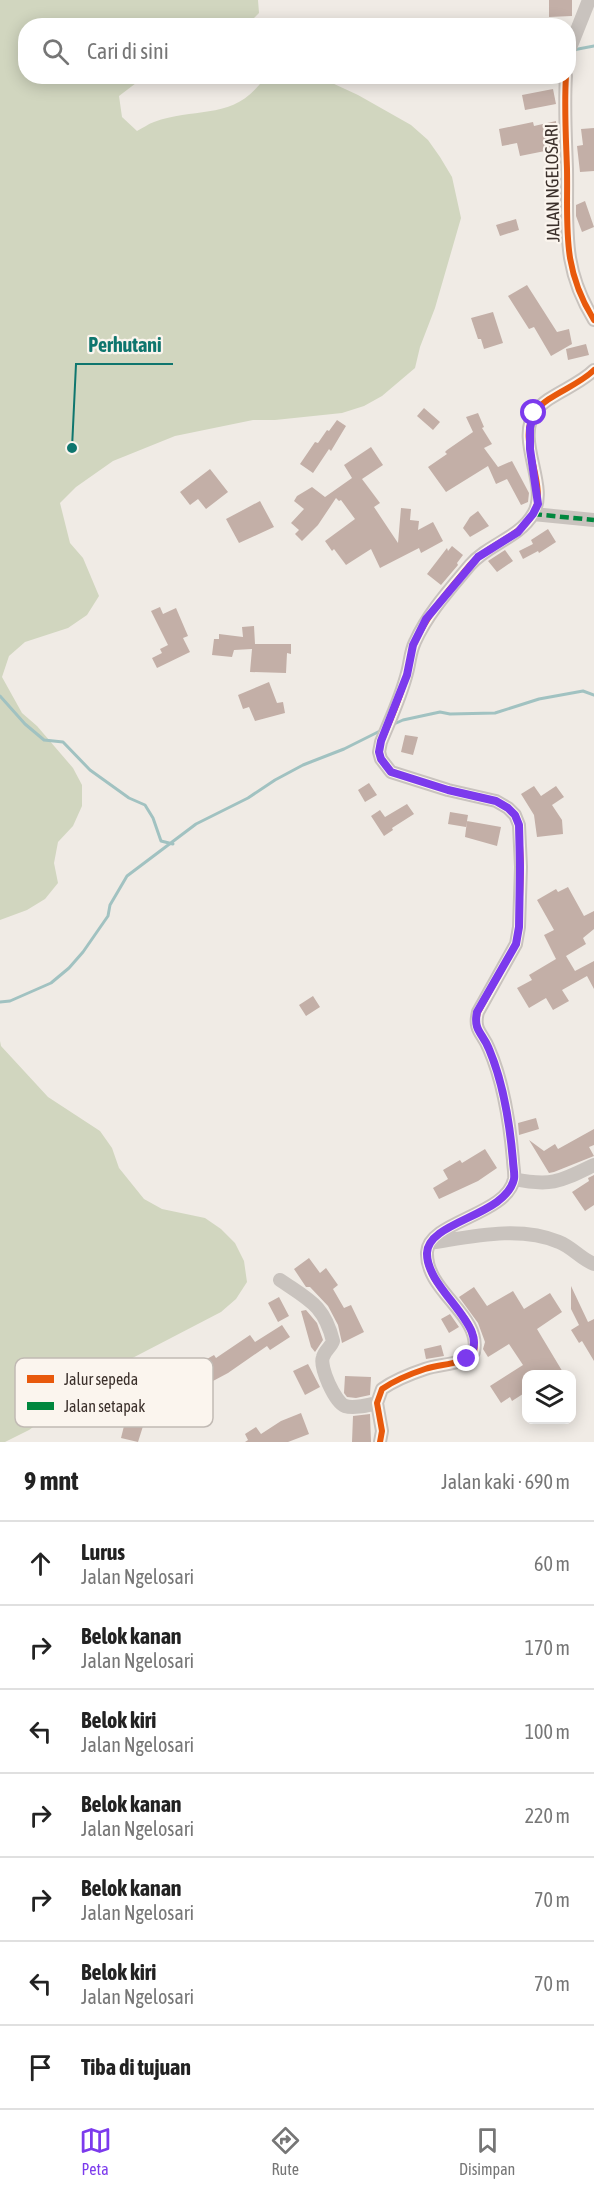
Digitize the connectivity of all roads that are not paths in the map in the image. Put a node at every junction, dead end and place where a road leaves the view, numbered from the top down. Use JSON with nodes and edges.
{"nodes":[{"id":1,"x":589,"y":0,"type":"edge"},
{"id":2,"x":576,"y":34,"type":"edge"},
{"id":3,"x":566,"y":84,"type":"edge"},
{"id":4,"x":594,"y":320,"type":"edge"},
{"id":5,"x":594,"y":369,"type":"edge"},
{"id":6,"x":533,"y":514,"type":"junction"},
{"id":7,"x":594,"y":520,"type":"edge"},
{"id":8,"x":594,"y":1165,"type":"edge"},
{"id":9,"x":514,"y":1179,"type":"junction"},
{"id":10,"x":430,"y":1243,"type":"junction"},
{"id":11,"x":594,"y":1263,"type":"edge"},
{"id":12,"x":280,"y":1280,"type":"dead end"},
{"id":13,"x":378,"y":1404,"type":"junction"},
{"id":14,"x":380,"y":1442,"type":"edge"}],
"edges":[{"from":1,"to":2,"type":"street"},
{"from":3,"to":4,"type":"street","name":"JALAN NGELOSARI"},
{"from":5,"to":6,"type":"street"},
{"from":6,"to":7,"type":"street"},
{"from":6,"to":9,"type":"street"},
{"from":8,"to":9,"type":"street"},
{"from":9,"to":10,"type":"street"},
{"from":10,"to":11,"type":"street"},
{"from":10,"to":13,"type":"street"},
{"from":12,"to":13,"type":"street"},
{"from":13,"to":14,"type":"street"}]}
